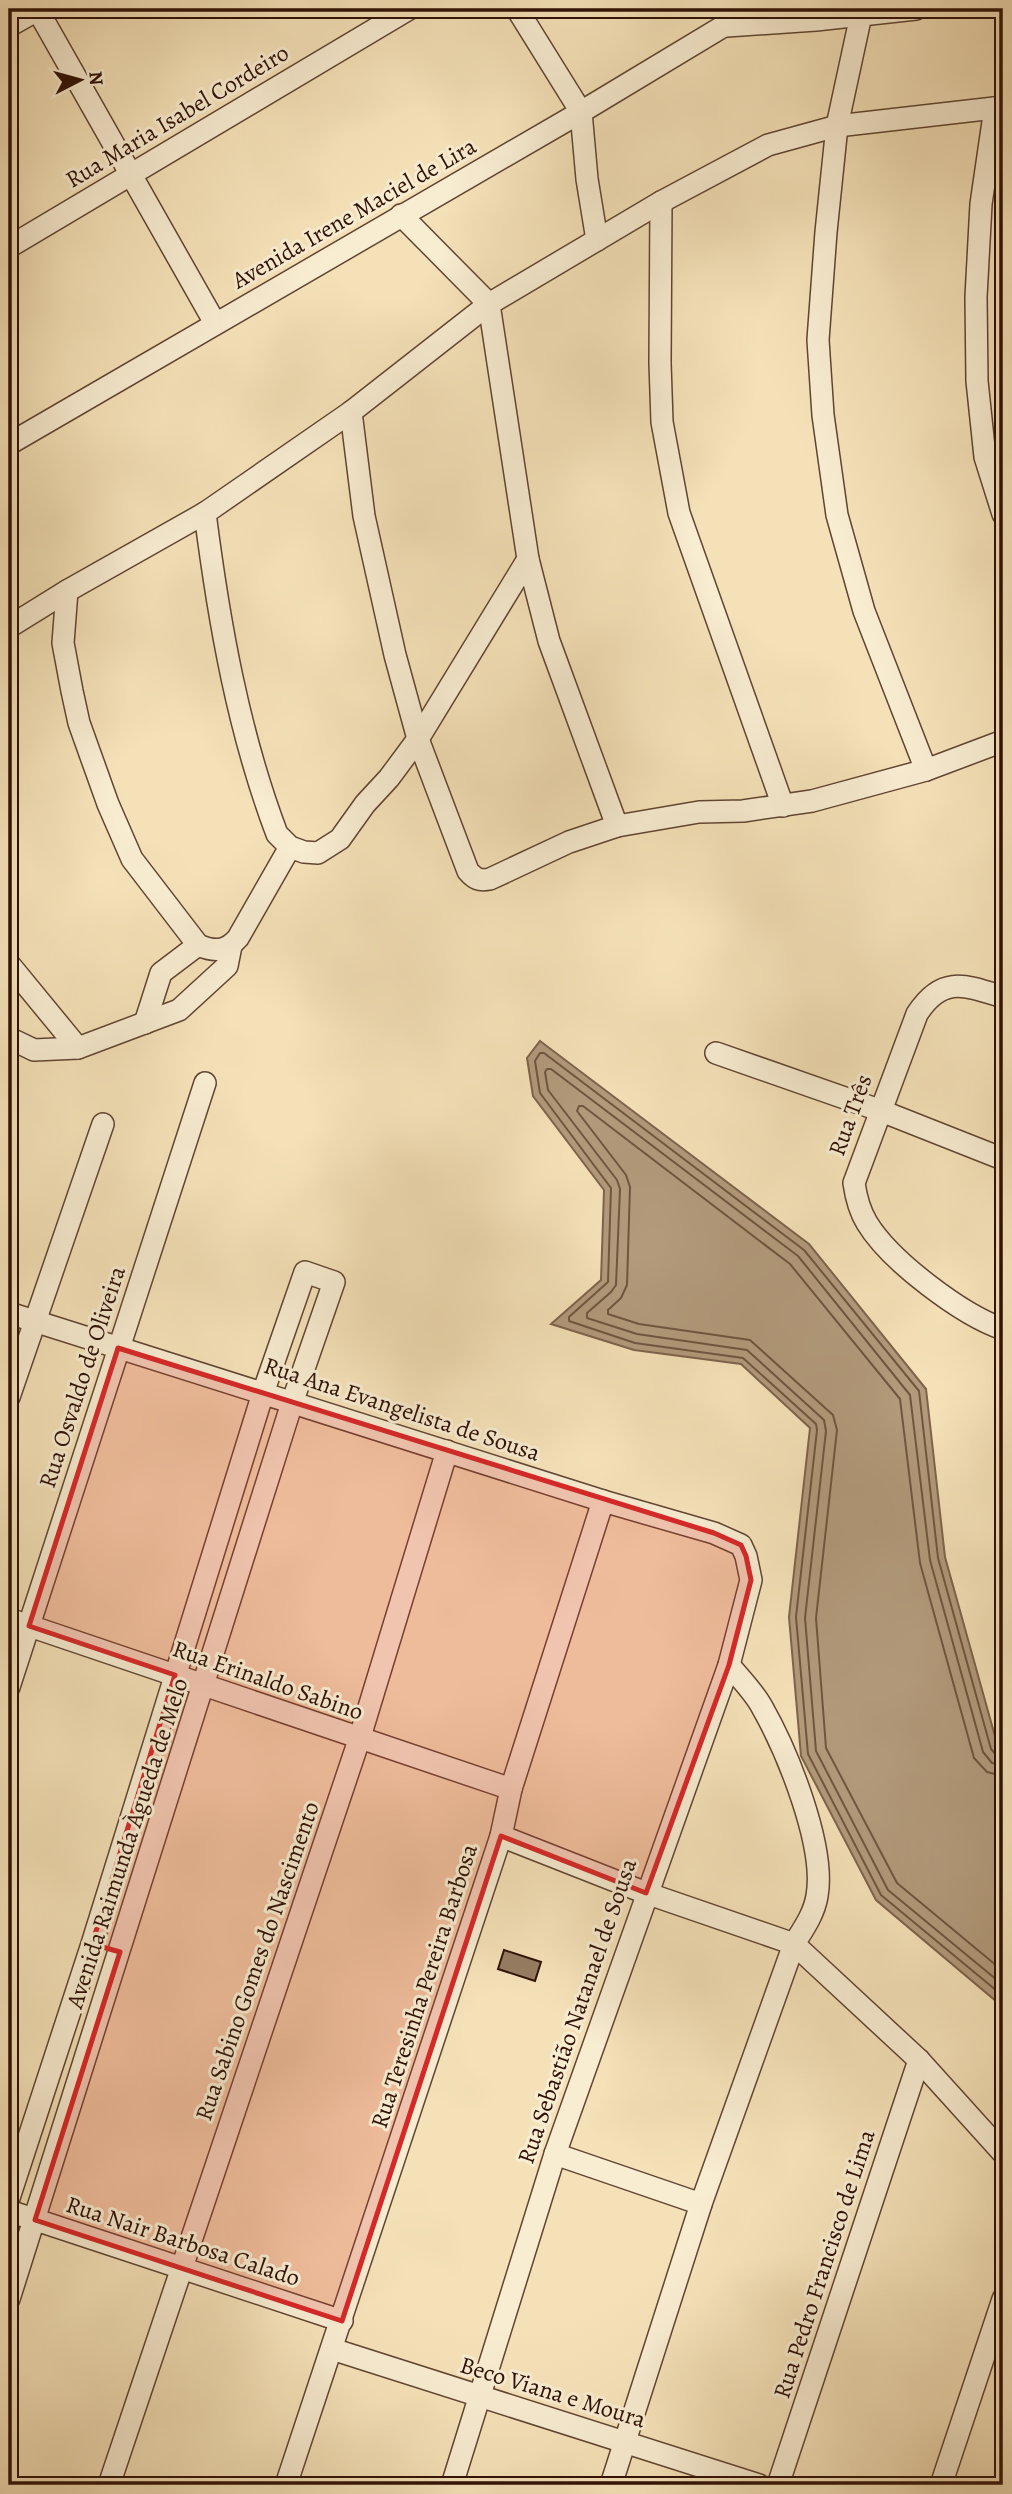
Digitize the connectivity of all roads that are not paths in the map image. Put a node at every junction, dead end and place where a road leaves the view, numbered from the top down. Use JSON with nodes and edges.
{"nodes":[{"id":1,"x":38,"y":9,"type":"edge"},
{"id":2,"x":409,"y":9,"type":"edge"},
{"id":3,"x":517,"y":9,"type":"edge"},
{"id":4,"x":752,"y":9,"type":"edge"},
{"id":5,"x":916,"y":9,"type":"edge"},
{"id":6,"x":860,"y":12,"type":"edge"},
{"id":7,"x":720,"y":17,"type":"edge"},
{"id":8,"x":9,"y":26,"type":"edge"},
{"id":9,"x":999,"y":108,"type":"edge"},
{"id":10,"x":581,"y":112,"type":"junction"},
{"id":11,"x":837,"y":126,"type":"junction"},
{"id":12,"x":131,"y":174,"type":"junction"},
{"id":13,"x":661,"y":202,"type":"junction"},
{"id":14,"x":401,"y":215,"type":"junction"},
{"id":15,"x":597,"y":240,"type":"junction"},
{"id":16,"x":9,"y":247,"type":"edge"},
{"id":17,"x":489,"y":304,"type":"junction"},
{"id":18,"x":215,"y":323,"type":"junction"},
{"id":19,"x":351,"y":412,"type":"junction"},
{"id":20,"x":9,"y":444,"type":"edge"},
{"id":21,"x":205,"y":513,"type":"junction"},
{"id":22,"x":1003,"y":514,"type":"edge"},
{"id":23,"x":528,"y":559,"type":"junction"},
{"id":24,"x":67,"y":591,"type":"junction"},
{"id":25,"x":9,"y":627,"type":"edge"},
{"id":26,"x":418,"y":739,"type":"junction"},
{"id":27,"x":1003,"y":741,"type":"edge"},
{"id":28,"x":926,"y":770,"type":"junction"},
{"id":29,"x":783,"y":806,"type":"junction"},
{"id":30,"x":617,"y":827,"type":"junction"},
{"id":31,"x":289,"y":847,"type":"junction"},
{"id":32,"x":198,"y":945,"type":"junction"},
{"id":33,"x":231,"y":946,"type":"junction"},
{"id":34,"x":9,"y":964,"type":"edge"},
{"id":35,"x":1003,"y":997,"type":"edge"},
{"id":36,"x":145,"y":1023,"type":"junction"},
{"id":37,"x":9,"y":1038,"type":"edge"},
{"id":38,"x":78,"y":1048,"type":"junction"},
{"id":39,"x":716,"y":1054,"type":"dead end"},
{"id":40,"x":205,"y":1083,"type":"dead end"},
{"id":41,"x":879,"y":1110,"type":"junction"},
{"id":42,"x":103,"y":1124,"type":"dead end"},
{"id":43,"x":1003,"y":1159,"type":"edge"},
{"id":44,"x":9,"y":1313,"type":"edge"},
{"id":45,"x":34,"y":1321,"type":"junction"},
{"id":46,"x":1003,"y":1329,"type":"edge"},
{"id":47,"x":118,"y":1348,"type":"junction"},
{"id":48,"x":263,"y":1393,"type":"junction"},
{"id":49,"x":9,"y":1397,"type":"edge"},
{"id":50,"x":292,"y":1403,"type":"junction"},
{"id":51,"x":447,"y":1451,"type":"junction"},
{"id":52,"x":603,"y":1501,"type":"junction"},
{"id":53,"x":746,"y":1556,"type":"joint"},
{"id":54,"x":19,"y":1622,"type":"edge"},
{"id":55,"x":729,"y":1665,"type":"junction"},
{"id":56,"x":175,"y":1675,"type":"junction"},
{"id":57,"x":205,"y":1684,"type":"junction"},
{"id":58,"x":9,"y":1687,"type":"edge"},
{"id":59,"x":359,"y":1740,"type":"junction"},
{"id":60,"x":511,"y":1789,"type":"junction"},
{"id":61,"x":501,"y":1836,"type":"junction"},
{"id":62,"x":646,"y":1893,"type":"junction"},
{"id":63,"x":92,"y":1944,"type":"junction"},
{"id":64,"x":794,"y":1944,"type":"junction"},
{"id":65,"x":120,"y":1952,"type":"junction"},
{"id":66,"x":919,"y":2060,"type":"junction"},
{"id":67,"x":1003,"y":2153,"type":"edge"},
{"id":68,"x":555,"y":2154,"type":"junction"},
{"id":69,"x":9,"y":2198,"type":"edge"},
{"id":70,"x":701,"y":2204,"type":"junction"},
{"id":71,"x":9,"y":2211,"type":"edge"},
{"id":72,"x":35,"y":2220,"type":"junction"},
{"id":73,"x":182,"y":2269,"type":"junction"},
{"id":74,"x":9,"y":2299,"type":"edge"},
{"id":75,"x":1003,"y":2299,"type":"edge"},
{"id":76,"x":342,"y":2321,"type":"junction"},
{"id":77,"x":332,"y":2349,"type":"junction"},
{"id":78,"x":479,"y":2397,"type":"junction"},
{"id":79,"x":625,"y":2442,"type":"junction"},
{"id":80,"x":110,"y":2485,"type":"edge"},
{"id":81,"x":286,"y":2485,"type":"edge"},
{"id":82,"x":452,"y":2485,"type":"edge"},
{"id":83,"x":611,"y":2485,"type":"edge"},
{"id":84,"x":759,"y":2485,"type":"edge"},
{"id":85,"x":778,"y":2485,"type":"edge"},
{"id":86,"x":941,"y":2485,"type":"edge"}],
"edges":[{"from":1,"to":8,"type":"street"},
{"from":1,"to":12,"type":"street"},
{"from":2,"to":12,"type":"street","name":"Rua Maria Isabel Cordeiro"},
{"from":3,"to":10,"type":"street"},
{"from":4,"to":7,"type":"street","name":"Avenida Irene Maciel de Lira"},
{"from":5,"to":6,"type":"street"},
{"from":6,"to":7,"type":"street"},
{"from":6,"to":11,"type":"street"},
{"from":7,"to":10,"type":"street","name":"Avenida Irene Maciel de Lira"},
{"from":9,"to":11,"type":"street"},
{"from":9,"to":22,"type":"street"},
{"from":10,"to":14,"type":"street","name":"Avenida Irene Maciel de Lira"},
{"from":10,"to":15,"type":"street"},
{"from":11,"to":13,"type":"street"},
{"from":11,"to":28,"type":"street"},
{"from":12,"to":16,"type":"street","name":"Rua Maria Isabel Cordeiro"},
{"from":12,"to":18,"type":"street"},
{"from":13,"to":15,"type":"street"},
{"from":13,"to":29,"type":"street"},
{"from":14,"to":17,"type":"street"},
{"from":14,"to":18,"type":"street","name":"Avenida Irene Maciel de Lira"},
{"from":15,"to":17,"type":"street"},
{"from":17,"to":19,"type":"street"},
{"from":17,"to":23,"type":"street"},
{"from":18,"to":20,"type":"street","name":"Avenida Irene Maciel de Lira"},
{"from":19,"to":21,"type":"street"},
{"from":19,"to":26,"type":"street"},
{"from":21,"to":24,"type":"street"},
{"from":21,"to":31,"type":"street"},
{"from":23,"to":26,"type":"street"},
{"from":23,"to":30,"type":"street"},
{"from":24,"to":25,"type":"street"},
{"from":24,"to":32,"type":"street"},
{"from":26,"to":30,"type":"street"},
{"from":26,"to":31,"type":"street"},
{"from":27,"to":28,"type":"street"},
{"from":28,"to":29,"type":"street"},
{"from":29,"to":30,"type":"street"},
{"from":31,"to":33,"type":"street"},
{"from":32,"to":33,"type":"street"},
{"from":32,"to":36,"type":"street"},
{"from":33,"to":36,"type":"street"},
{"from":34,"to":38,"type":"street"},
{"from":35,"to":41,"type":"street","name":"Rua Três"},
{"from":36,"to":38,"type":"street"},
{"from":37,"to":38,"type":"street"},
{"from":39,"to":41,"type":"street"},
{"from":40,"to":47,"type":"street","name":"Rua Osvaldo de Oliveira"},
{"from":41,"to":43,"type":"street"},
{"from":41,"to":46,"type":"street","name":"Rua Três"},
{"from":42,"to":45,"type":"street"},
{"from":44,"to":45,"type":"street","name":"Rua Ana Evangelista de Sousa"},
{"from":45,"to":47,"type":"street","name":"Rua Ana Evangelista de Sousa"},
{"from":45,"to":49,"type":"street"},
{"from":47,"to":48,"type":"street","name":"Rua Ana Evangelista de Sousa"},
{"from":47,"to":54,"type":"street","name":"Rua Osvaldo de Oliveira"},
{"from":48,"to":50,"type":"street","name":"Rua Ana Evangelista de Sousa"},
{"from":48,"to":50,"type":"street","name":"Avenida Raimunda Àgueda de Melo"},
{"from":48,"to":56,"type":"street","name":"Avenida Raimunda Àgueda de Melo"},
{"from":50,"to":51,"type":"street","name":"Rua Ana Evangelista de Sousa"},
{"from":50,"to":57,"type":"street","name":"Avenida Raimunda Àgueda de Melo"},
{"from":51,"to":52,"type":"street","name":"Rua Ana Evangelista de Sousa"},
{"from":51,"to":59,"type":"street","name":"Rua Sabino Gomes do Nascimento"},
{"from":52,"to":53,"type":"street","name":"Rua Ana Evangelista de Sousa"},
{"from":52,"to":60,"type":"street","name":"Rua Teresinha Pereira Barbosa"},
{"from":53,"to":55,"type":"street","name":"Rua Sebastião Natanael de Sousa"},
{"from":54,"to":56,"type":"street","name":"Rua Erinaldo Sabino"},
{"from":54,"to":58,"type":"street","name":"Rua Osvaldo de Oliveira"},
{"from":55,"to":62,"type":"street","name":"Rua Sebastião Natanael de Sousa"},
{"from":55,"to":64,"type":"street"},
{"from":56,"to":57,"type":"street","name":"Rua Erinaldo Sabino"},
{"from":56,"to":63,"type":"street","name":"Avenida Raimunda Àgueda de Melo"},
{"from":57,"to":59,"type":"street","name":"Rua Erinaldo Sabino"},
{"from":57,"to":65,"type":"street","name":"Avenida Raimunda Àgueda de Melo"},
{"from":59,"to":60,"type":"street","name":"Rua Erinaldo Sabino"},
{"from":59,"to":73,"type":"street","name":"Rua Sabino Gomes do Nascimento"},
{"from":60,"to":61,"type":"street","name":"Rua Teresinha Pereira Barbosa"},
{"from":61,"to":62,"type":"street"},
{"from":61,"to":76,"type":"street","name":"Rua Teresinha Pereira Barbosa"},
{"from":62,"to":64,"type":"street"},
{"from":62,"to":68,"type":"street","name":"Rua Sebastião Natanael de Sousa"},
{"from":63,"to":65,"type":"street"},
{"from":63,"to":69,"type":"street","name":"Avenida Raimunda Àgueda de Melo"},
{"from":64,"to":66,"type":"street"},
{"from":64,"to":70,"type":"street"},
{"from":65,"to":72,"type":"street","name":"Avenida Raimunda Àgueda de Melo"},
{"from":66,"to":67,"type":"street"},
{"from":66,"to":85,"type":"street","name":"Rua Pedro Francisco de Lima"},
{"from":68,"to":70,"type":"street"},
{"from":68,"to":78,"type":"street","name":"Rua Sebastião Natanael de Sousa"},
{"from":70,"to":79,"type":"street"},
{"from":71,"to":72,"type":"street","name":"Rua Nair Barbosa Calado"},
{"from":72,"to":73,"type":"street","name":"Rua Nair Barbosa Calado"},
{"from":72,"to":74,"type":"street","name":"Avenida Raimunda Àgueda de Melo"},
{"from":73,"to":76,"type":"street","name":"Rua Nair Barbosa Calado"},
{"from":73,"to":80,"type":"street","name":"Rua Sabino Gomes do Nascimento"},
{"from":75,"to":86,"type":"street"},
{"from":76,"to":77,"type":"street","name":"Rua Teresinha Pereira Barbosa"},
{"from":77,"to":78,"type":"street","name":"Beco Viana e Moura"},
{"from":77,"to":81,"type":"street","name":"Rua Teresinha Pereira Barbosa"},
{"from":78,"to":79,"type":"street","name":"Beco Viana e Moura"},
{"from":78,"to":82,"type":"street","name":"Rua Sebastião Natanael de Sousa"},
{"from":79,"to":83,"type":"street"},
{"from":79,"to":84,"type":"street","name":"Beco Viana e Moura"}]}
